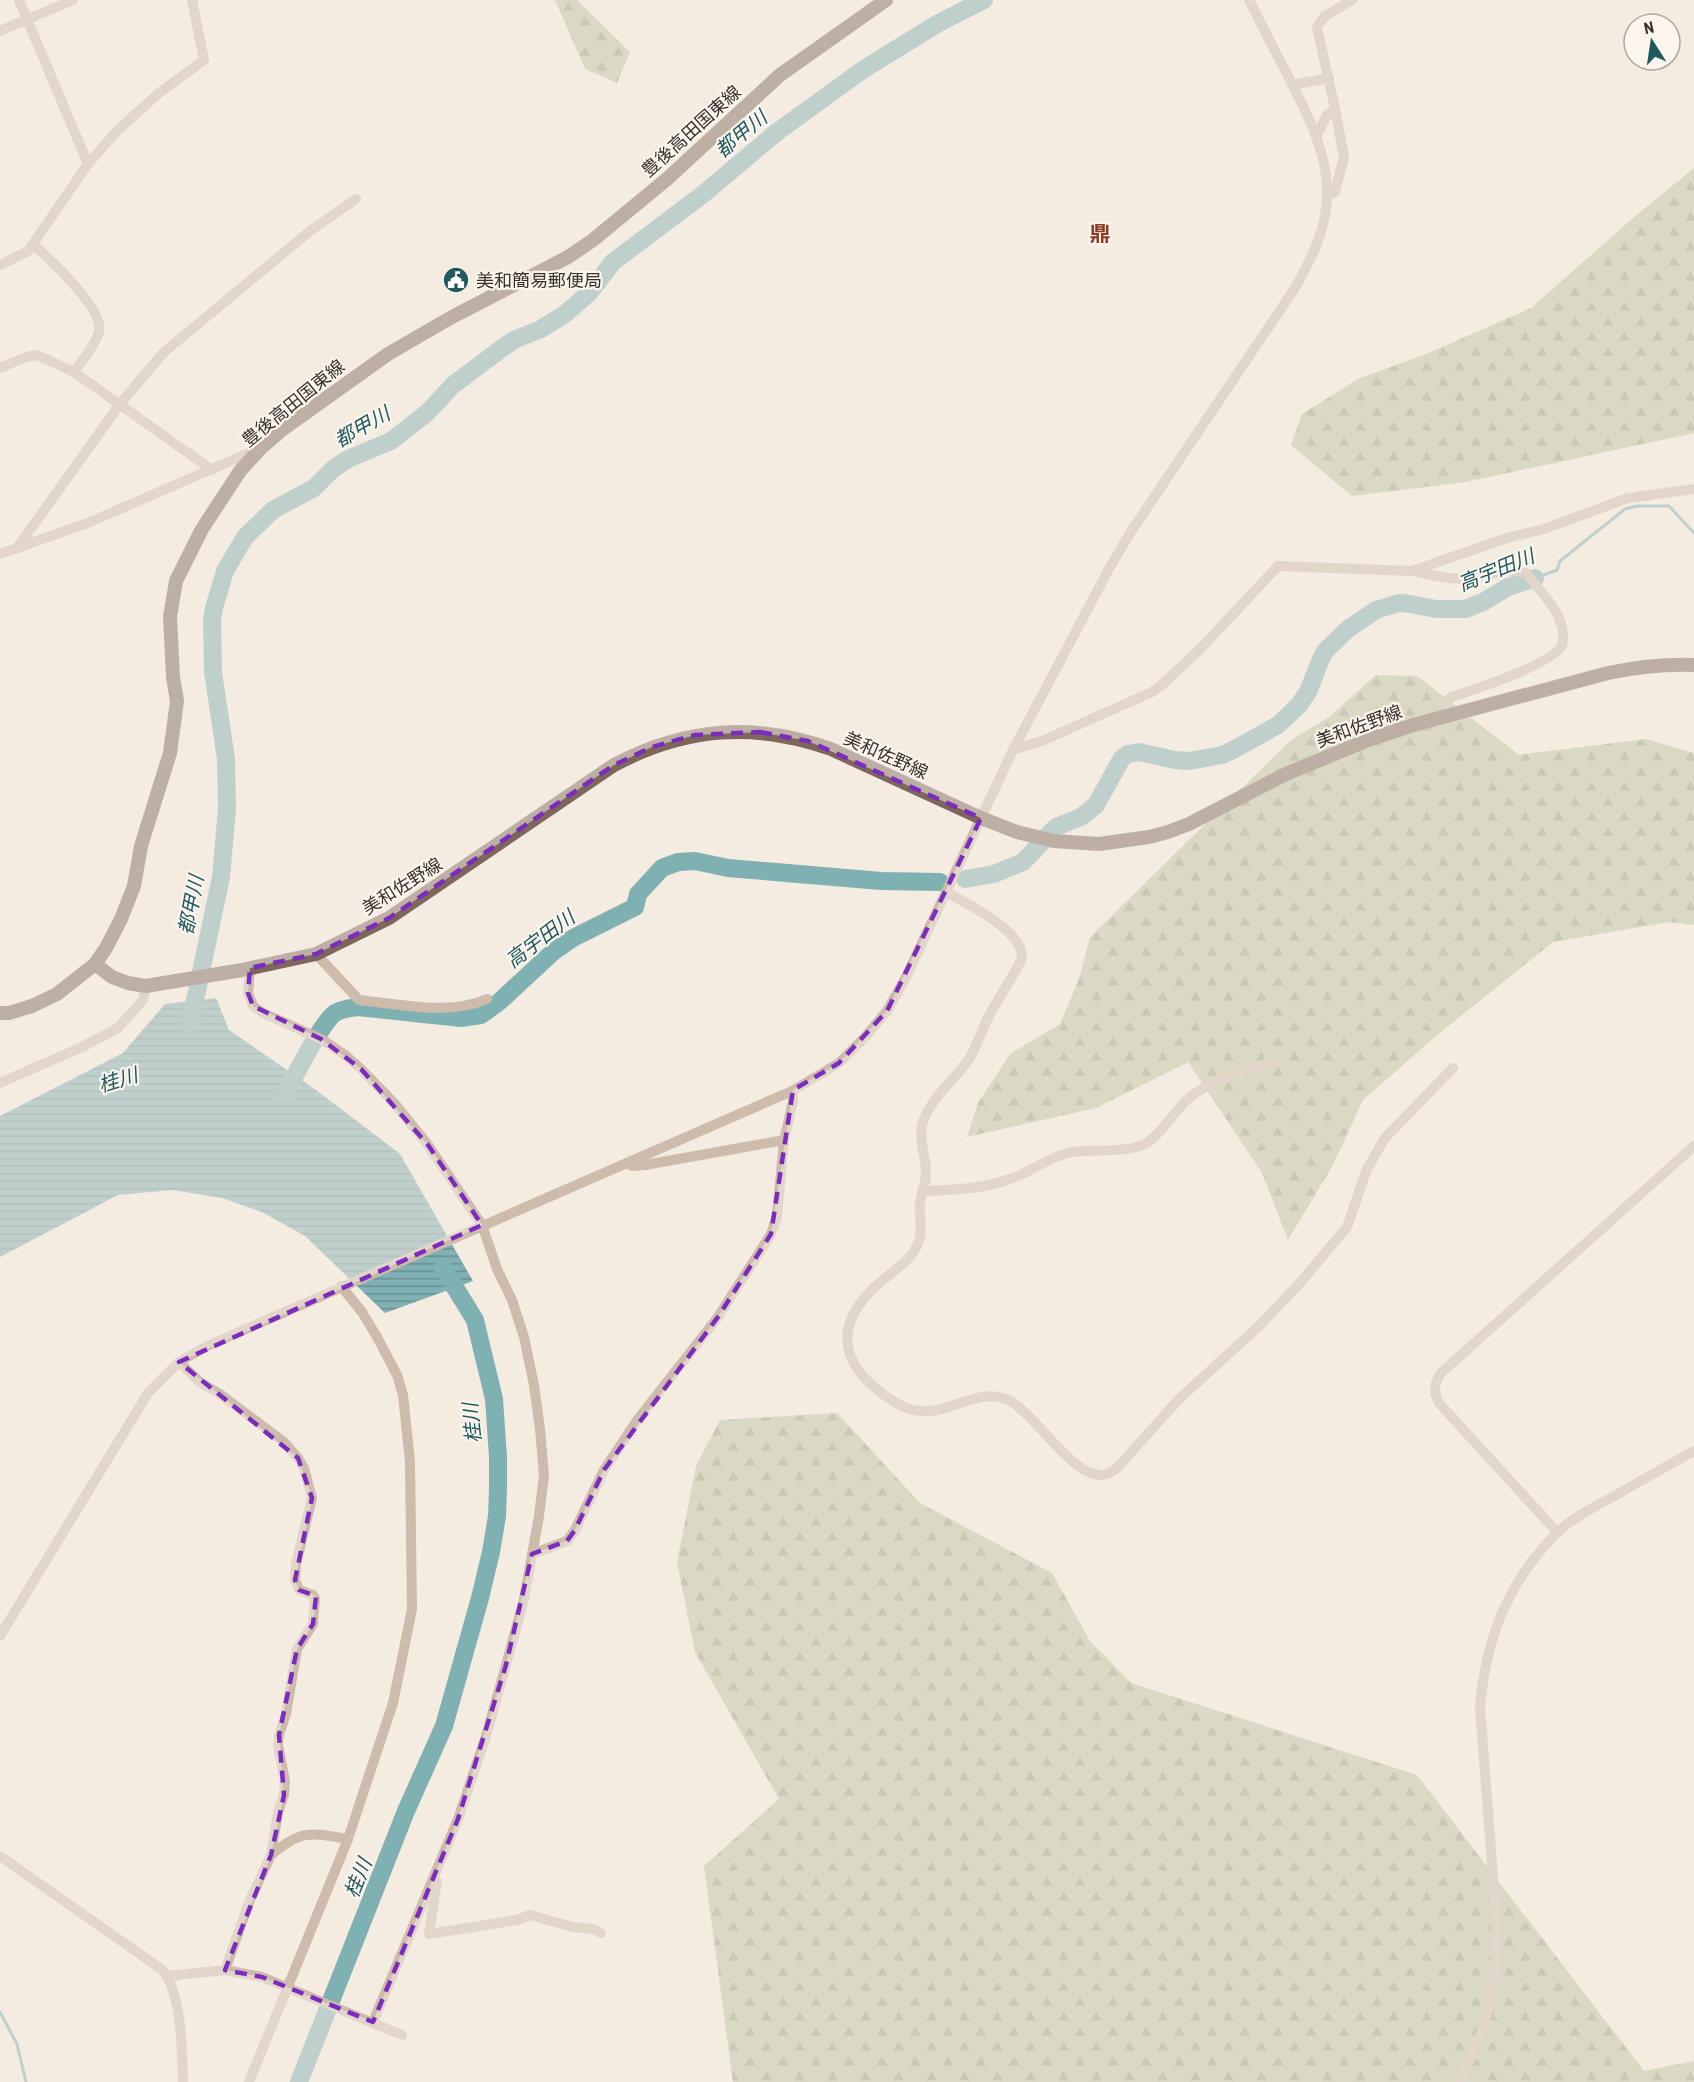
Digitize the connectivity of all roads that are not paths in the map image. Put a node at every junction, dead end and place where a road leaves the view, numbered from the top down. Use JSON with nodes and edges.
{"nodes":[{"id":1,"x":19,"y":0,"type":"edge"},
{"id":2,"x":73,"y":0,"type":"edge"},
{"id":3,"x":192,"y":0,"type":"edge"},
{"id":4,"x":886,"y":0,"type":"edge"},
{"id":5,"x":1249,"y":0,"type":"edge"},
{"id":6,"x":1352,"y":0,"type":"edge"},
{"id":7,"x":28,"y":19,"type":"junction"},
{"id":8,"x":0,"y":31,"type":"edge"},
{"id":9,"x":1329,"y":78,"type":"junction"},
{"id":10,"x":1292,"y":85,"type":"junction"},
{"id":11,"x":1335,"y":109,"type":"junction"},
{"id":12,"x":1317,"y":135,"type":"junction"},
{"id":13,"x":88,"y":164,"type":"junction"},
{"id":14,"x":1327,"y":196,"type":"junction"},
{"id":15,"x":356,"y":199,"type":"dead end"},
{"id":16,"x":33,"y":244,"type":"junction"},
{"id":17,"x":0,"y":266,"type":"edge"},
{"id":18,"x":0,"y":368,"type":"edge"},
{"id":19,"x":74,"y":372,"type":"junction"},
{"id":20,"x":120,"y":404,"type":"junction"},
{"id":21,"x":261,"y":448,"type":"junction"},
{"id":22,"x":212,"y":470,"type":"junction"},
{"id":23,"x":1694,"y":489,"type":"edge"},
{"id":24,"x":17,"y":548,"type":"junction"},
{"id":25,"x":0,"y":554,"type":"edge"},
{"id":26,"x":1412,"y":571,"type":"junction"},
{"id":27,"x":1694,"y":665,"type":"edge"},
{"id":28,"x":1448,"y":716,"type":"junction"},
{"id":29,"x":1013,"y":750,"type":"junction"},
{"id":30,"x":981,"y":818,"type":"junction"},
{"id":31,"x":946,"y":892,"type":"junction"},
{"id":32,"x":316,"y":954,"type":"junction"},
{"id":33,"x":94,"y":964,"type":"junction"},
{"id":34,"x":246,"y":969,"type":"junction"},
{"id":35,"x":146,"y":986,"type":"junction"},
{"id":36,"x":486,"y":999,"type":"dead end"},
{"id":37,"x":0,"y":1013,"type":"edge"},
{"id":38,"x":1269,"y":1063,"type":"dead end"},
{"id":39,"x":1453,"y":1068,"type":"dead end"},
{"id":40,"x":0,"y":1083,"type":"edge"},
{"id":41,"x":792,"y":1090,"type":"junction"},
{"id":42,"x":784,"y":1140,"type":"junction"},
{"id":43,"x":1694,"y":1146,"type":"edge"},
{"id":44,"x":627,"y":1163,"type":"junction"},
{"id":45,"x":922,"y":1191,"type":"junction"},
{"id":46,"x":479,"y":1226,"type":"junction"},
{"id":47,"x":343,"y":1285,"type":"junction"},
{"id":48,"x":179,"y":1362,"type":"junction"},
{"id":49,"x":1694,"y":1451,"type":"edge"},
{"id":50,"x":1557,"y":1532,"type":"junction"},
{"id":51,"x":532,"y":1554,"type":"junction"},
{"id":52,"x":0,"y":1636,"type":"edge"},
{"id":53,"x":348,"y":1839,"type":"junction"},
{"id":54,"x":271,"y":1855,"type":"junction"},
{"id":55,"x":0,"y":1856,"type":"edge"},
{"id":56,"x":440,"y":1863,"type":"junction"},
{"id":57,"x":601,"y":1933,"type":"dead end"},
{"id":58,"x":225,"y":1970,"type":"junction"},
{"id":59,"x":167,"y":1976,"type":"junction"},
{"id":60,"x":290,"y":1988,"type":"junction"},
{"id":61,"x":371,"y":2021,"type":"junction"},
{"id":62,"x":402,"y":2035,"type":"dead end"},
{"id":63,"x":183,"y":2082,"type":"edge"},
{"id":64,"x":249,"y":2082,"type":"edge"},
{"id":65,"x":1459,"y":2082,"type":"edge"}],
"edges":[{"from":1,"to":7,"type":"street"},
{"from":2,"to":7,"type":"street"},
{"from":3,"to":13,"type":"street"},
{"from":4,"to":21,"type":"main road","name":"豊後高田国東線"},
{"from":5,"to":10,"type":"street"},
{"from":6,"to":9,"type":"street"},
{"from":7,"to":8,"type":"street"},
{"from":7,"to":13,"type":"street"},
{"from":9,"to":10,"type":"street"},
{"from":9,"to":11,"type":"street"},
{"from":10,"to":12,"type":"street"},
{"from":11,"to":12,"type":"street"},
{"from":11,"to":14,"type":"street"},
{"from":12,"to":14,"type":"street"},
{"from":13,"to":16,"type":"street"},
{"from":14,"to":29,"type":"street"},
{"from":15,"to":20,"type":"street"},
{"from":16,"to":17,"type":"street"},
{"from":16,"to":19,"type":"street"},
{"from":18,"to":19,"type":"street"},
{"from":19,"to":20,"type":"street"},
{"from":20,"to":22,"type":"street"},
{"from":20,"to":24,"type":"street"},
{"from":21,"to":22,"type":"street"},
{"from":21,"to":33,"type":"main road","name":"豊後高田国東線"},
{"from":22,"to":24,"type":"street"},
{"from":23,"to":26,"type":"street"},
{"from":24,"to":25,"type":"street"},
{"from":26,"to":28,"type":"street"},
{"from":26,"to":29,"type":"street"},
{"from":27,"to":28,"type":"main road","name":"美和佐野線"},
{"from":28,"to":30,"type":"main road","name":"美和佐野線"},
{"from":29,"to":30,"type":"street"},
{"from":30,"to":31,"type":"street"},
{"from":30,"to":32,"type":"main road","name":"美和佐野線"},
{"from":31,"to":41,"type":"street"},
{"from":31,"to":45,"type":"street"},
{"from":32,"to":34,"type":"main road","name":"美和佐野線"},
{"from":32,"to":36,"type":"street"},
{"from":33,"to":35,"type":"main road","name":"美和佐野線"},
{"from":33,"to":37,"type":"main road","name":"豊後高田国東線"},
{"from":34,"to":35,"type":"main road","name":"美和佐野線"},
{"from":34,"to":46,"type":"street"},
{"from":35,"to":40,"type":"street"},
{"from":38,"to":45,"type":"street"},
{"from":39,"to":45,"type":"street"},
{"from":41,"to":42,"type":"street"},
{"from":41,"to":44,"type":"street"},
{"from":42,"to":44,"type":"street"},
{"from":42,"to":51,"type":"street"},
{"from":43,"to":50,"type":"street"},
{"from":44,"to":46,"type":"street"},
{"from":46,"to":47,"type":"street"},
{"from":46,"to":51,"type":"street"},
{"from":47,"to":48,"type":"street"},
{"from":47,"to":53,"type":"street"},
{"from":48,"to":52,"type":"street"},
{"from":48,"to":54,"type":"street"},
{"from":49,"to":50,"type":"street"},
{"from":50,"to":65,"type":"street"},
{"from":51,"to":56,"type":"street"},
{"from":53,"to":54,"type":"street"},
{"from":53,"to":60,"type":"street"},
{"from":54,"to":58,"type":"street"},
{"from":55,"to":59,"type":"street"},
{"from":56,"to":57,"type":"street"},
{"from":56,"to":61,"type":"street"},
{"from":58,"to":59,"type":"street"},
{"from":58,"to":60,"type":"street"},
{"from":59,"to":63,"type":"street"},
{"from":60,"to":61,"type":"street"},
{"from":60,"to":64,"type":"street"},
{"from":61,"to":62,"type":"street"}]}
